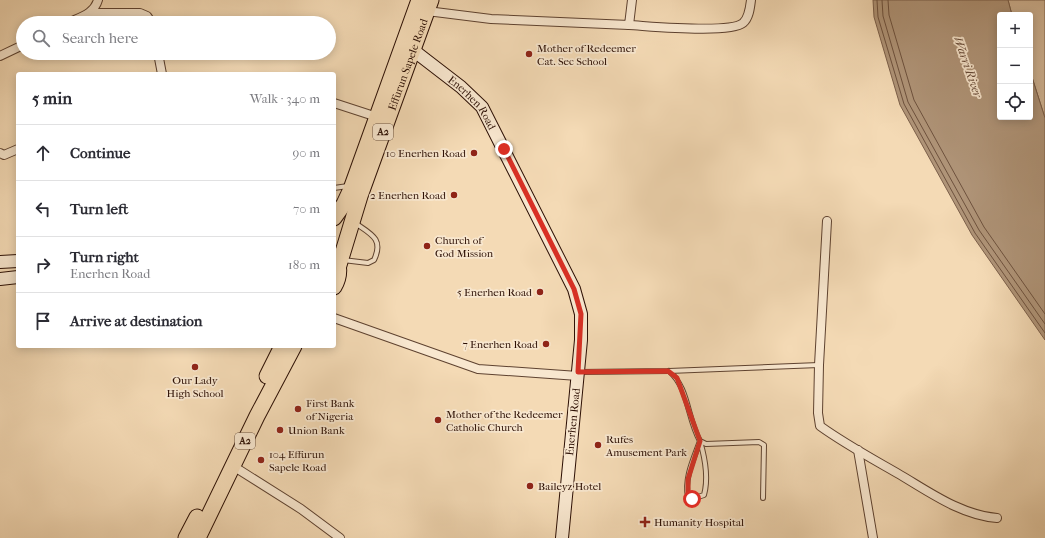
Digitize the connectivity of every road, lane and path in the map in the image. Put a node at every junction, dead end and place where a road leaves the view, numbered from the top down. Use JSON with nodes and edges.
{"nodes":[{"id":1,"x":98,"y":0,"type":"edge"},
{"id":2,"x":632,"y":0,"type":"edge"},
{"id":3,"x":751,"y":0,"type":"edge"},
{"id":4,"x":426,"y":4,"type":"edge"},
{"id":5,"x":90,"y":13,"type":"junction"},
{"id":6,"x":83,"y":16,"type":"edge"},
{"id":7,"x":147,"y":16,"type":"edge"},
{"id":8,"x":629,"y":25,"type":"junction"},
{"id":9,"x":16,"y":48,"type":"edge"},
{"id":10,"x":413,"y":50,"type":"junction"},
{"id":11,"x":0,"y":56,"type":"edge"},
{"id":12,"x":159,"y":60,"type":"edge"},
{"id":13,"x":162,"y":72,"type":"edge"},
{"id":14,"x":336,"y":104,"type":"edge"},
{"id":15,"x":377,"y":117,"type":"junction"},
{"id":16,"x":16,"y":150,"type":"edge"},
{"id":17,"x":0,"y":154,"type":"edge"},
{"id":18,"x":352,"y":185,"type":"junction"},
{"id":19,"x":336,"y":188,"type":"edge"},
{"id":20,"x":336,"y":215,"type":"edge"},
{"id":21,"x":828,"y":221,"type":"dead end"},
{"id":22,"x":352,"y":222,"type":"junction"},
{"id":23,"x":338,"y":259,"type":"edge"},
{"id":24,"x":16,"y":261,"type":"edge"},
{"id":25,"x":0,"y":262,"type":"edge"},
{"id":26,"x":16,"y":277,"type":"edge"},
{"id":27,"x":0,"y":279,"type":"edge"},
{"id":28,"x":336,"y":283,"type":"edge"},
{"id":29,"x":336,"y":319,"type":"edge"},
{"id":30,"x":281,"y":348,"type":"edge"},
{"id":31,"x":293,"y":348,"type":"edge"},
{"id":32,"x":819,"y":365,"type":"junction"},
{"id":33,"x":668,"y":371,"type":"junction"},
{"id":34,"x":578,"y":374,"type":"junction"},
{"id":35,"x":700,"y":441,"type":"junction"},
{"id":36,"x":858,"y":450,"type":"junction"},
{"id":37,"x":233,"y":466,"type":"junction"},
{"id":38,"x":763,"y":498,"type":"dead end"},
{"id":39,"x":997,"y":518,"type":"dead end"},
{"id":40,"x":186,"y":538,"type":"edge"},
{"id":41,"x":198,"y":538,"type":"edge"},
{"id":42,"x":340,"y":538,"type":"edge"},
{"id":43,"x":562,"y":538,"type":"edge"},
{"id":44,"x":873,"y":538,"type":"edge"}],
"edges":[{"from":1,"to":5,"type":"street"},
{"from":2,"to":8,"type":"street"},
{"from":3,"to":8,"type":"street"},
{"from":4,"to":8,"type":"street"},
{"from":4,"to":10,"type":"highway","name":"Effurun Sapele Road","number":"A2"},
{"from":4,"to":15,"type":"highway","name":"Effurun Sapele Road","number":"A2"},
{"from":5,"to":6,"type":"street"},
{"from":5,"to":7,"type":"street"},
{"from":9,"to":11,"type":"street"},
{"from":10,"to":22,"type":"highway","name":"Effurun Sapele Road","number":"A2"},
{"from":10,"to":34,"type":"street","name":"Enerhen Road"},
{"from":12,"to":13,"type":"street"},
{"from":14,"to":15,"type":"street"},
{"from":15,"to":18,"type":"highway","name":"Effurun Sapele Road","number":"A2"},
{"from":16,"to":17,"type":"street"},
{"from":18,"to":19,"type":"lane"},
{"from":18,"to":20,"type":"highway","name":"Effurun Sapele Road","number":"A2"},
{"from":21,"to":32,"type":"street"},
{"from":22,"to":23,"type":"highway","name":"Effurun Sapele Road","number":"A2"},
{"from":22,"to":23,"type":"lane"},
{"from":23,"to":28,"type":"highway","number":"A2"},
{"from":24,"to":25,"type":"street"},
{"from":26,"to":27,"type":"street"},
{"from":29,"to":34,"type":"street"},
{"from":30,"to":40,"type":"highway","number":"A2"},
{"from":31,"to":37,"type":"highway","number":"A2"},
{"from":32,"to":33,"type":"lane"},
{"from":32,"to":36,"type":"street"},
{"from":33,"to":34,"type":"lane"},
{"from":33,"to":35,"type":"lane"},
{"from":34,"to":43,"type":"street","name":"Enerhen Road"},
{"from":35,"to":35,"type":"lane"},
{"from":35,"to":38,"type":"lane"},
{"from":36,"to":39,"type":"street"},
{"from":36,"to":44,"type":"street"},
{"from":37,"to":41,"type":"highway","number":"A2"},
{"from":37,"to":42,"type":"street"}]}
